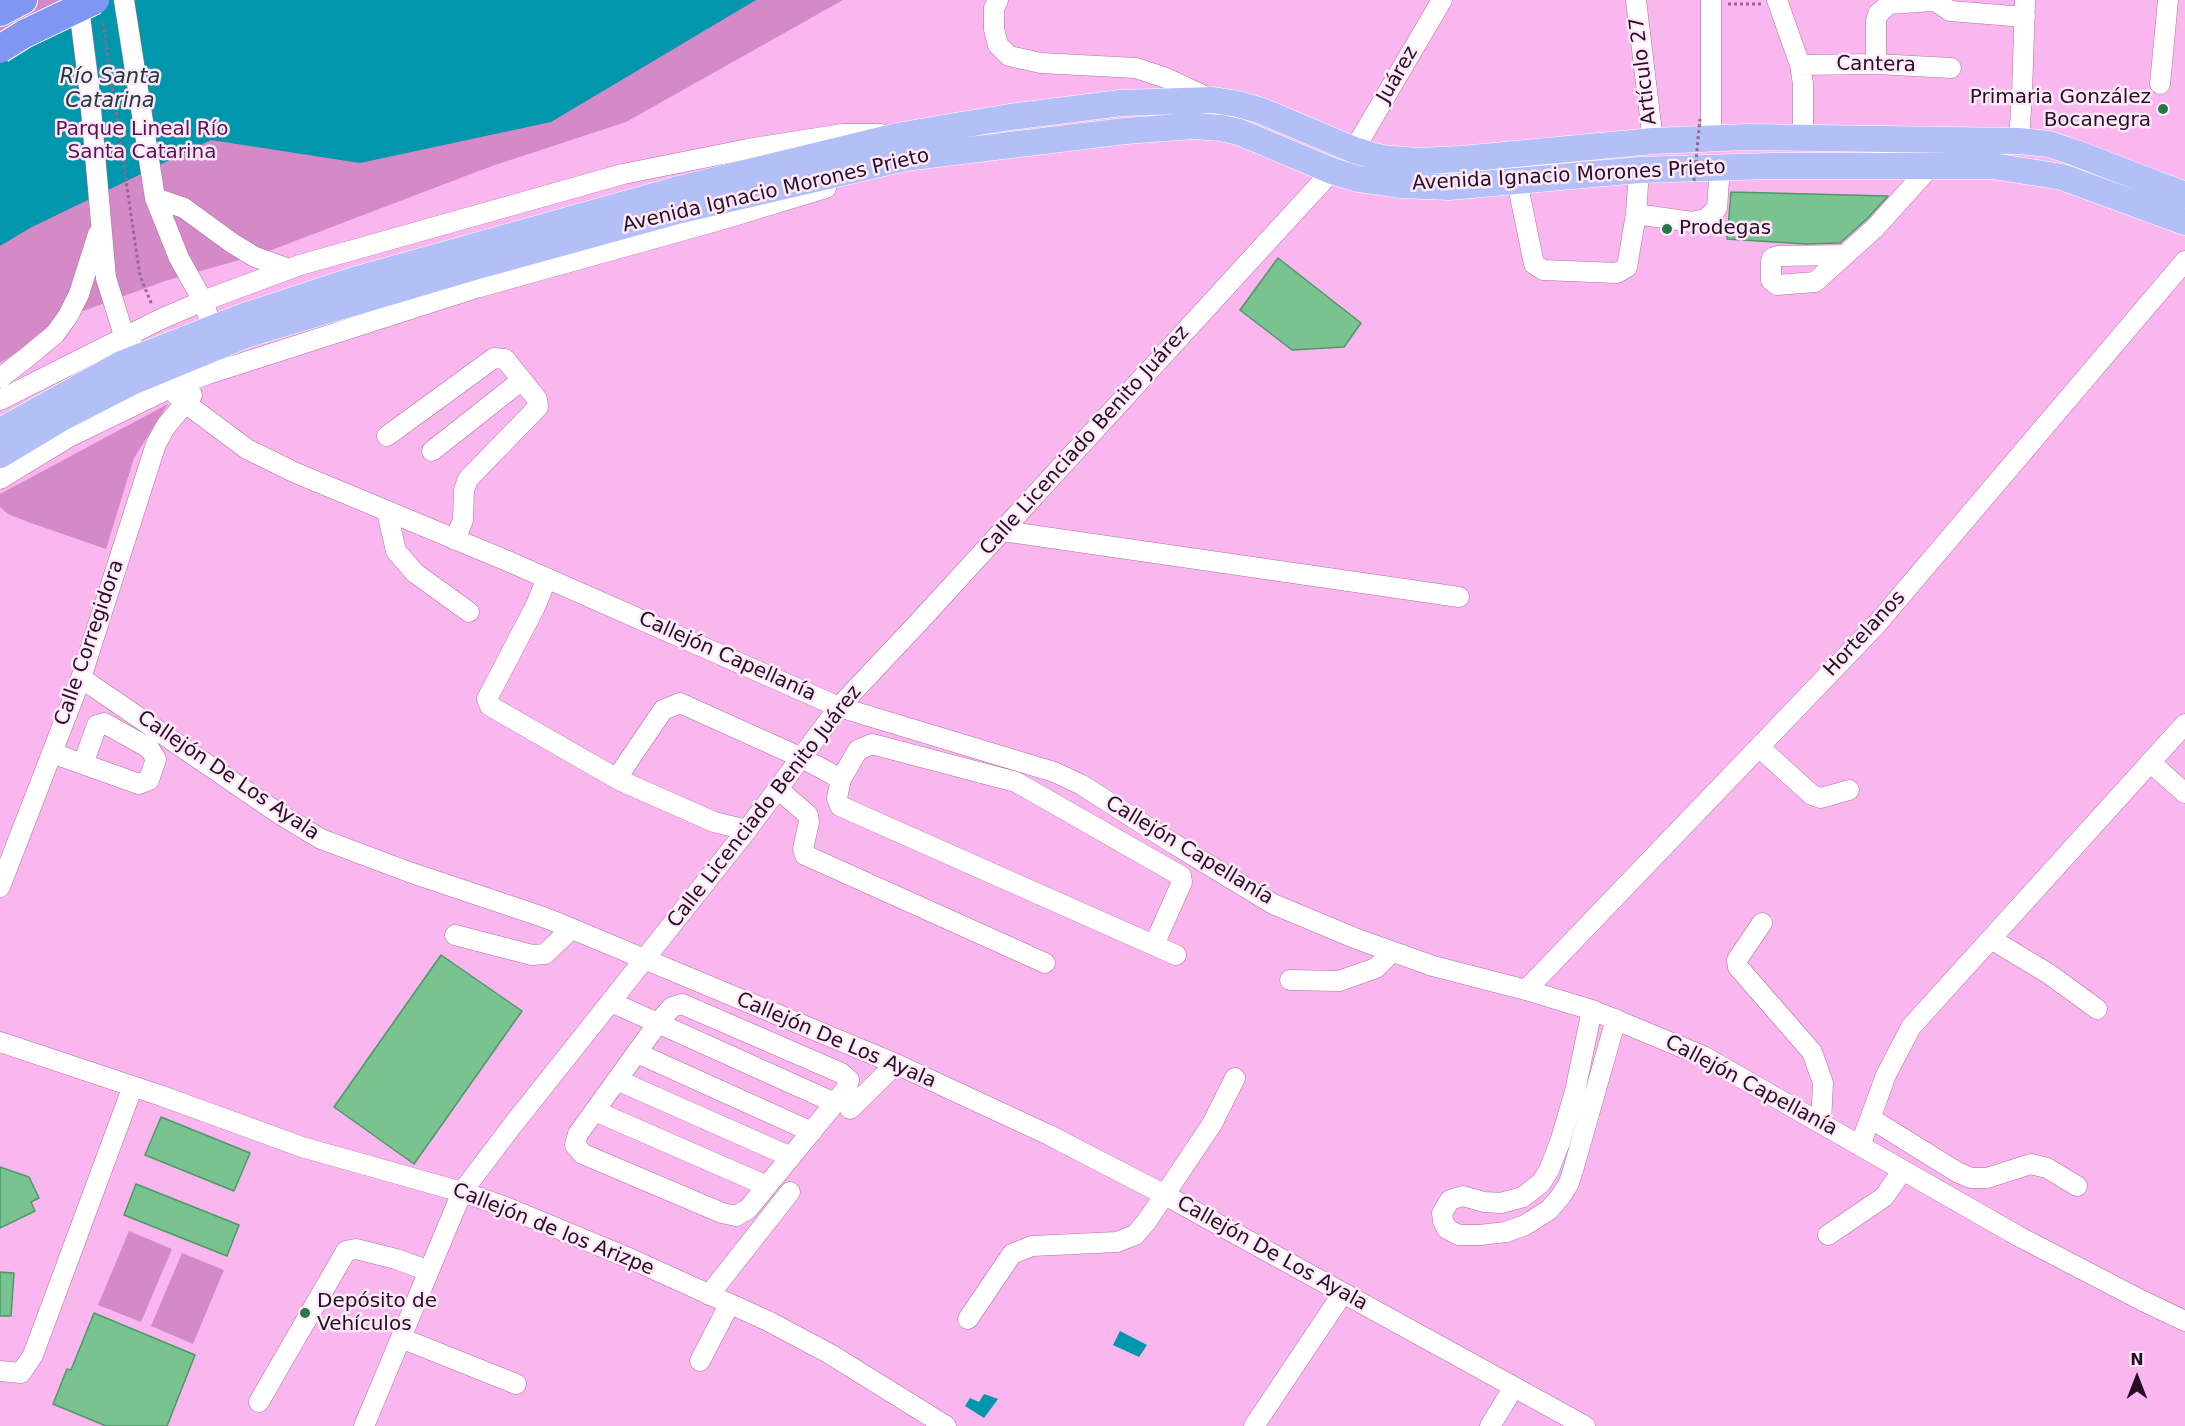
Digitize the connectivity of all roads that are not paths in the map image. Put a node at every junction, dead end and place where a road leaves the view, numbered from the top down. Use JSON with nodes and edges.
{"nodes":[{"id":1,"x":23,"y":0,"type":"edge"},
{"id":2,"x":78,"y":0,"type":"edge"},
{"id":3,"x":124,"y":0,"type":"edge"},
{"id":4,"x":998,"y":0,"type":"edge"},
{"id":5,"x":1442,"y":0,"type":"edge"},
{"id":6,"x":1636,"y":0,"type":"edge"},
{"id":7,"x":2168,"y":0,"type":"edge"},
{"id":8,"x":1711,"y":2,"type":"edge"},
{"id":9,"x":1778,"y":2,"type":"edge"},
{"id":10,"x":2025,"y":8,"type":"edge"},
{"id":11,"x":99,"y":11,"type":"edge"},
{"id":12,"x":0,"y":12,"type":"edge"},
{"id":13,"x":0,"y":49,"type":"edge"},
{"id":14,"x":1876,"y":64,"type":"junction"},
{"id":15,"x":1800,"y":65,"type":"junction"},
{"id":16,"x":1951,"y":68,"type":"dead end"},
{"id":17,"x":2160,"y":84,"type":"dead end"},
{"id":18,"x":1213,"y":100,"type":"junction"},
{"id":19,"x":1705,"y":129,"type":"junction"},
{"id":20,"x":1803,"y":138,"type":"junction"},
{"id":21,"x":1653,"y":141,"type":"junction"},
{"id":22,"x":2019,"y":141,"type":"junction"},
{"id":23,"x":902,"y":147,"type":"junction"},
{"id":24,"x":1354,"y":150,"type":"junction"},
{"id":25,"x":1931,"y":166,"type":"junction"},
{"id":26,"x":1720,"y":167,"type":"junction"},
{"id":27,"x":1638,"y":170,"type":"junction"},
{"id":28,"x":1332,"y":171,"type":"junction"},
{"id":29,"x":154,"y":188,"type":"junction"},
{"id":30,"x":1519,"y":191,"type":"dead end"},
{"id":31,"x":2185,"y":195,"type":"edge"},
{"id":32,"x":678,"y":200,"type":"junction"},
{"id":33,"x":1636,"y":214,"type":"junction"},
{"id":34,"x":100,"y":216,"type":"junction"},
{"id":35,"x":2185,"y":222,"type":"edge"},
{"id":36,"x":1844,"y":255,"type":"dead end"},
{"id":37,"x":2185,"y":261,"type":"edge"},
{"id":38,"x":294,"y":267,"type":"junction"},
{"id":39,"x":203,"y":301,"type":"junction"},
{"id":40,"x":341,"y":330,"type":"junction"},
{"id":41,"x":126,"y":336,"type":"junction"},
{"id":42,"x":208,"y":374,"type":"junction"},
{"id":43,"x":0,"y":378,"type":"edge"},
{"id":44,"x":43,"y":379,"type":"junction"},
{"id":45,"x":522,"y":380,"type":"junction"},
{"id":46,"x":170,"y":388,"type":"junction"},
{"id":47,"x":0,"y":400,"type":"edge"},
{"id":48,"x":184,"y":402,"type":"junction"},
{"id":49,"x":0,"y":430,"type":"edge"},
{"id":50,"x":387,"y":436,"type":"dead end"},
{"id":51,"x":69,"y":437,"type":"junction"},
{"id":52,"x":432,"y":451,"type":"dead end"},
{"id":53,"x":0,"y":455,"type":"edge"},
{"id":54,"x":0,"y":479,"type":"edge"},
{"id":55,"x":387,"y":512,"type":"junction"},
{"id":56,"x":1003,"y":531,"type":"junction"},
{"id":57,"x":455,"y":540,"type":"junction"},
{"id":58,"x":547,"y":578,"type":"junction"},
{"id":59,"x":1459,"y":597,"type":"dead end"},
{"id":60,"x":469,"y":612,"type":"dead end"},
{"id":61,"x":81,"y":678,"type":"junction"},
{"id":62,"x":839,"y":707,"type":"junction"},
{"id":63,"x":2185,"y":724,"type":"edge"},
{"id":64,"x":1758,"y":747,"type":"junction"},
{"id":65,"x":52,"y":753,"type":"junction"},
{"id":66,"x":802,"y":758,"type":"junction"},
{"id":67,"x":2150,"y":762,"type":"junction"},
{"id":68,"x":83,"y":764,"type":"dead end"},
{"id":69,"x":841,"y":779,"type":"junction"},
{"id":70,"x":619,"y":780,"type":"junction"},
{"id":71,"x":778,"y":789,"type":"junction"},
{"id":72,"x":1850,"y":790,"type":"dead end"},
{"id":73,"x":2185,"y":793,"type":"edge"},
{"id":74,"x":747,"y":831,"type":"junction"},
{"id":75,"x":0,"y":887,"type":"edge"},
{"id":76,"x":1762,"y":923,"type":"dead end"},
{"id":77,"x":570,"y":929,"type":"junction"},
{"id":78,"x":454,"y":935,"type":"dead end"},
{"id":79,"x":1991,"y":939,"type":"junction"},
{"id":80,"x":1154,"y":945,"type":"junction"},
{"id":81,"x":1392,"y":952,"type":"junction"},
{"id":82,"x":1176,"y":955,"type":"dead end"},
{"id":83,"x":645,"y":960,"type":"junction"},
{"id":84,"x":1045,"y":963,"type":"dead end"},
{"id":85,"x":1290,"y":980,"type":"dead end"},
{"id":86,"x":1526,"y":990,"type":"junction"},
{"id":87,"x":611,"y":1002,"type":"junction"},
{"id":88,"x":2097,"y":1009,"type":"dead end"},
{"id":89,"x":1592,"y":1010,"type":"junction"},
{"id":90,"x":1616,"y":1019,"type":"junction"},
{"id":91,"x":658,"y":1023,"type":"junction"},
{"id":92,"x":0,"y":1042,"type":"edge"},
{"id":93,"x":637,"y":1053,"type":"junction"},
{"id":94,"x":896,"y":1064,"type":"junction"},
{"id":95,"x":1578,"y":1077,"type":"junction"},
{"id":96,"x":1235,"y":1078,"type":"dead end"},
{"id":97,"x":617,"y":1080,"type":"junction"},
{"id":98,"x":1597,"y":1083,"type":"junction"},
{"id":99,"x":133,"y":1086,"type":"junction"},
{"id":100,"x":843,"y":1106,"type":"junction"},
{"id":101,"x":595,"y":1111,"type":"junction"},
{"id":102,"x":1870,"y":1118,"type":"junction"},
{"id":103,"x":1821,"y":1124,"type":"junction"},
{"id":104,"x":812,"y":1132,"type":"junction"},
{"id":105,"x":1860,"y":1146,"type":"junction"},
{"id":106,"x":790,"y":1157,"type":"junction"},
{"id":107,"x":1903,"y":1170,"type":"junction"},
{"id":108,"x":2077,"y":1185,"type":"dead end"},
{"id":109,"x":767,"y":1186,"type":"junction"},
{"id":110,"x":462,"y":1192,"type":"junction"},
{"id":111,"x":790,"y":1192,"type":"dead end"},
{"id":112,"x":1164,"y":1195,"type":"junction"},
{"id":113,"x":1828,"y":1235,"type":"dead end"},
{"id":114,"x":429,"y":1271,"type":"junction"},
{"id":115,"x":1343,"y":1293,"type":"junction"},
{"id":116,"x":709,"y":1295,"type":"junction"},
{"id":117,"x":729,"y":1305,"type":"junction"},
{"id":118,"x":968,"y":1318,"type":"dead end"},
{"id":119,"x":2185,"y":1321,"type":"edge"},
{"id":120,"x":401,"y":1338,"type":"junction"},
{"id":121,"x":700,"y":1361,"type":"dead end"},
{"id":122,"x":0,"y":1371,"type":"edge"},
{"id":123,"x":516,"y":1384,"type":"dead end"},
{"id":124,"x":1515,"y":1387,"type":"junction"},
{"id":125,"x":259,"y":1402,"type":"dead end"},
{"id":126,"x":918,"y":1418,"type":"edge"},
{"id":127,"x":1557,"y":1419,"type":"edge"},
{"id":128,"x":364,"y":1426,"type":"edge"},
{"id":129,"x":946,"y":1426,"type":"edge"},
{"id":130,"x":1254,"y":1426,"type":"edge"},
{"id":131,"x":1491,"y":1426,"type":"edge"},
{"id":132,"x":1585,"y":1426,"type":"edge"}],
"edges":[{"from":1,"to":12,"type":"highway"},
{"from":2,"to":34,"type":"street","name":"Callejón Capellanía"},
{"from":3,"to":29,"type":"street"},
{"from":4,"to":18,"type":"street"},
{"from":5,"to":24,"type":"street","name":"Juárez"},
{"from":6,"to":21,"type":"street","name":"Artículo 27"},
{"from":7,"to":17,"type":"street"},
{"from":8,"to":19,"type":"street"},
{"from":9,"to":15,"type":"street"},
{"from":10,"to":14,"type":"street"},
{"from":10,"to":22,"type":"street"},
{"from":11,"to":13,"type":"highway","bridge":true},
{"from":14,"to":15,"type":"street","name":"Cantera"},
{"from":14,"to":16,"type":"street","name":"Cantera"},
{"from":15,"to":20,"type":"street"},
{"from":18,"to":23,"type":"main road","name":"Avenida Ignacio Morones Prieto"},
{"from":18,"to":24,"type":"main road","name":"Avenida Ignacio Morones Prieto"},
{"from":19,"to":20,"type":"main road","name":"Avenida Ignacio Morones Prieto"},
{"from":19,"to":21,"type":"main road","name":"Avenida Ignacio Morones Prieto"},
{"from":20,"to":22,"type":"main road","name":"Avenida Ignacio Morones Prieto"},
{"from":21,"to":24,"type":"main road","name":"Avenida Ignacio Morones Prieto"},
{"from":22,"to":31,"type":"main road","name":"Avenida Ignacio Morones Prieto"},
{"from":23,"to":28,"type":"main road","name":"Avenida Ignacio Morones Prieto"},
{"from":23,"to":32,"type":"main road","name":"Avenida Ignacio Morones Prieto"},
{"from":23,"to":38,"type":"street","name":"Avenida Ignacio Morones Prieto"},
{"from":23,"to":40,"type":"street"},
{"from":25,"to":26,"type":"main road","name":"Avenida Ignacio Morones Prieto"},
{"from":25,"to":35,"type":"main road","name":"Avenida Ignacio Morones Prieto"},
{"from":25,"to":36,"type":"street"},
{"from":26,"to":27,"type":"main road","name":"Avenida Ignacio Morones Prieto"},
{"from":26,"to":33,"type":"street"},
{"from":27,"to":28,"type":"main road","name":"Avenida Ignacio Morones Prieto"},
{"from":27,"to":33,"type":"street"},
{"from":28,"to":56,"type":"street","name":"Calle Licenciado Benito Juárez"},
{"from":29,"to":38,"type":"street"},
{"from":29,"to":39,"type":"street"},
{"from":30,"to":33,"type":"street"},
{"from":32,"to":49,"type":"main road","name":"Avenida Ignacio Morones Prieto","bridge":true},
{"from":32,"to":53,"type":"main road","name":"Avenida Ignacio Morones Prieto","bridge":true},
{"from":34,"to":41,"type":"street","name":"Callejón Capellanía"},
{"from":34,"to":43,"type":"street"},
{"from":37,"to":64,"type":"street","name":"Hortelanos"},
{"from":38,"to":39,"type":"street","name":"Avenida Ignacio Morones Prieto"},
{"from":38,"to":40,"type":"street"},
{"from":39,"to":41,"type":"street","name":"Avenida Ignacio Morones Prieto"},
{"from":39,"to":42,"type":"street"},
{"from":40,"to":42,"type":"street"},
{"from":41,"to":44,"type":"street","name":"Avenida Ignacio Morones Prieto"},
{"from":41,"to":46,"type":"street","name":"Callejón Capellanía"},
{"from":42,"to":46,"type":"street"},
{"from":42,"to":48,"type":"street","name":"Calle Corregidora"},
{"from":44,"to":47,"type":"street","name":"Avenida Ignacio Morones Prieto"},
{"from":44,"to":51,"type":"street"},
{"from":45,"to":50,"type":"street"},
{"from":45,"to":52,"type":"street"},
{"from":45,"to":57,"type":"street"},
{"from":46,"to":48,"type":"street","name":"Callejón Capellanía"},
{"from":46,"to":51,"type":"street"},
{"from":48,"to":55,"type":"street","name":"Callejón Capellanía"},
{"from":48,"to":61,"type":"street","name":"Calle Corregidora"},
{"from":51,"to":54,"type":"street"},
{"from":55,"to":57,"type":"street","name":"Callejón Capellanía"},
{"from":55,"to":60,"type":"street"},
{"from":56,"to":59,"type":"street"},
{"from":56,"to":62,"type":"street","name":"Calle Licenciado Benito Juárez"},
{"from":57,"to":58,"type":"street","name":"Callejón Capellanía"},
{"from":58,"to":62,"type":"street","name":"Callejón Capellanía"},
{"from":58,"to":70,"type":"street"},
{"from":61,"to":65,"type":"street","name":"Calle Corregidora"},
{"from":61,"to":77,"type":"street","name":"Callejón De Los Ayala"},
{"from":62,"to":66,"type":"street","name":"Calle Licenciado Benito Juárez"},
{"from":62,"to":81,"type":"street","name":"Callejón Capellanía"},
{"from":63,"to":67,"type":"street"},
{"from":64,"to":72,"type":"street"},
{"from":64,"to":86,"type":"street","name":"Hortelanos"},
{"from":65,"to":68,"type":"street"},
{"from":65,"to":75,"type":"street","name":"Calle Corregidora"},
{"from":66,"to":69,"type":"street"},
{"from":66,"to":70,"type":"street"},
{"from":66,"to":71,"type":"street","name":"Calle Licenciado Benito Juárez"},
{"from":67,"to":73,"type":"street"},
{"from":67,"to":79,"type":"street"},
{"from":69,"to":80,"type":"street"},
{"from":69,"to":80,"type":"street"},
{"from":70,"to":74,"type":"street"},
{"from":71,"to":74,"type":"street","name":"Calle Licenciado Benito Juárez"},
{"from":71,"to":84,"type":"street"},
{"from":74,"to":83,"type":"street","name":"Calle Licenciado Benito Juárez"},
{"from":76,"to":103,"type":"street"},
{"from":77,"to":78,"type":"street"},
{"from":77,"to":83,"type":"street","name":"Callejón De Los Ayala"},
{"from":79,"to":88,"type":"street"},
{"from":79,"to":102,"type":"street"},
{"from":80,"to":82,"type":"street"},
{"from":81,"to":85,"type":"street"},
{"from":81,"to":86,"type":"street","name":"Callejón Capellanía"},
{"from":83,"to":87,"type":"street","name":"Calle Licenciado Benito Juárez"},
{"from":83,"to":94,"type":"street","name":"Callejón De Los Ayala"},
{"from":86,"to":89,"type":"street","name":"Callejón Capellanía"},
{"from":87,"to":91,"type":"street"},
{"from":87,"to":110,"type":"street","name":"Calle Licenciado Benito Juárez"},
{"from":89,"to":90,"type":"street","name":"Callejón Capellanía"},
{"from":89,"to":95,"type":"street"},
{"from":90,"to":98,"type":"street"},
{"from":90,"to":103,"type":"street","name":"Callejón Capellanía"},
{"from":91,"to":93,"type":"street"},
{"from":91,"to":100,"type":"street"},
{"from":91,"to":100,"type":"street"},
{"from":92,"to":99,"type":"street","name":"Callejón de los Arizpe"},
{"from":93,"to":97,"type":"street"},
{"from":93,"to":104,"type":"street"},
{"from":94,"to":100,"type":"street"},
{"from":94,"to":112,"type":"street","name":"Callejón De Los Ayala"},
{"from":95,"to":98,"type":"street"},
{"from":95,"to":98,"type":"street"},
{"from":96,"to":112,"type":"street"},
{"from":97,"to":101,"type":"street"},
{"from":97,"to":106,"type":"street"},
{"from":99,"to":110,"type":"street","name":"Callejón de los Arizpe"},
{"from":99,"to":122,"type":"street"},
{"from":100,"to":104,"type":"street"},
{"from":101,"to":109,"type":"street"},
{"from":101,"to":109,"type":"street"},
{"from":102,"to":105,"type":"street"},
{"from":102,"to":108,"type":"street"},
{"from":103,"to":105,"type":"street","name":"Callejón Capellanía"},
{"from":104,"to":106,"type":"street"},
{"from":105,"to":107,"type":"street","name":"Callejón Capellanía"},
{"from":106,"to":109,"type":"street"},
{"from":107,"to":113,"type":"street"},
{"from":107,"to":119,"type":"street","name":"Callejón Capellanía"},
{"from":110,"to":114,"type":"street","name":"Calle Licenciado Benito Juárez"},
{"from":110,"to":116,"type":"street","name":"Callejón de los Arizpe"},
{"from":111,"to":116,"type":"street"},
{"from":112,"to":115,"type":"street","name":"Callejón De Los Ayala"},
{"from":112,"to":118,"type":"street"},
{"from":114,"to":120,"type":"street","name":"Calle Licenciado Benito Juárez"},
{"from":114,"to":125,"type":"street"},
{"from":115,"to":124,"type":"street","name":"Callejón De Los Ayala"},
{"from":115,"to":130,"type":"street"},
{"from":116,"to":117,"type":"street","name":"Callejón de los Arizpe"},
{"from":117,"to":121,"type":"street"},
{"from":117,"to":126,"type":"street","name":"Callejón de los Arizpe"},
{"from":120,"to":123,"type":"street"},
{"from":120,"to":128,"type":"street","name":"Calle Licenciado Benito Juárez"},
{"from":124,"to":127,"type":"street","name":"Callejón De Los Ayala"},
{"from":124,"to":131,"type":"street"},
{"from":126,"to":129,"type":"street","name":"Callejón de los Arizpe"},
{"from":127,"to":132,"type":"street","name":"Callejón De Los Ayala"}]}
